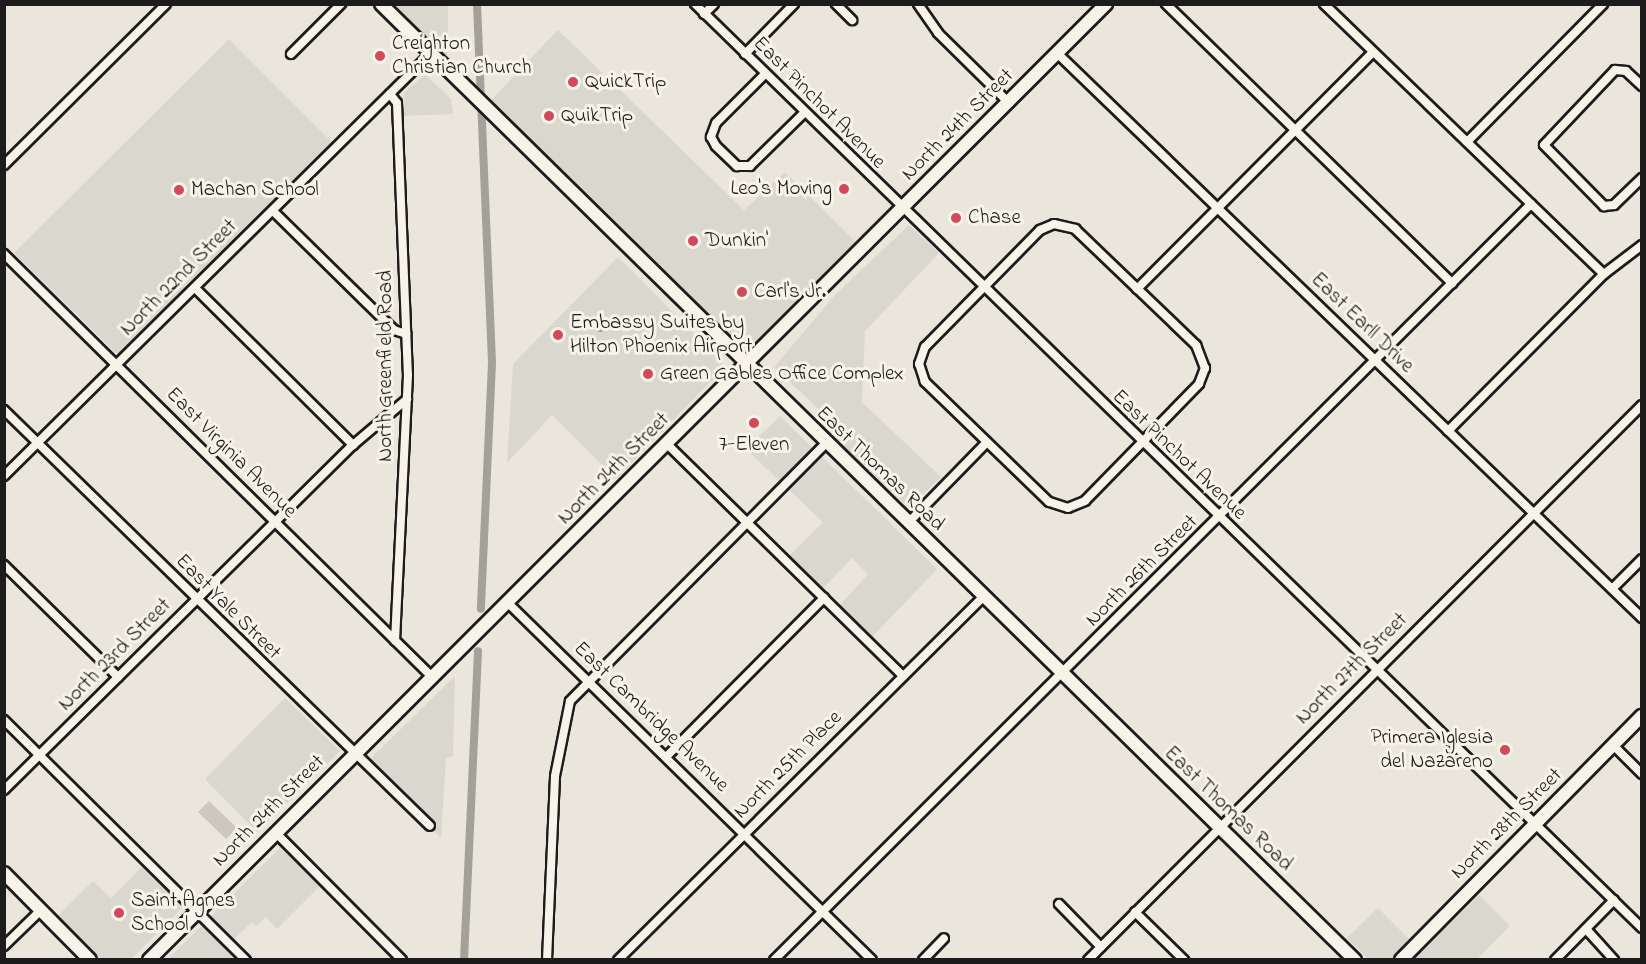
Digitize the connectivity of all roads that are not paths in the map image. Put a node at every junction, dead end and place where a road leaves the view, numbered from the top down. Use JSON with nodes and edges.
{"nodes":[{"id":1,"x":166,"y":4,"type":"edge"},
{"id":2,"x":341,"y":4,"type":"edge"},
{"id":3,"x":381,"y":4,"type":"edge"},
{"id":4,"x":695,"y":4,"type":"edge"},
{"id":5,"x":714,"y":4,"type":"edge"},
{"id":6,"x":794,"y":4,"type":"edge"},
{"id":7,"x":836,"y":4,"type":"edge"},
{"id":8,"x":918,"y":4,"type":"edge"},
{"id":9,"x":1106,"y":4,"type":"edge"},
{"id":10,"x":1166,"y":4,"type":"edge"},
{"id":11,"x":1324,"y":4,"type":"edge"},
{"id":12,"x":1603,"y":4,"type":"edge"},
{"id":13,"x":704,"y":14,"type":"junction"},
{"id":14,"x":852,"y":20,"type":"dead end"},
{"id":15,"x":1373,"y":52,"type":"junction"},
{"id":16,"x":291,"y":54,"type":"dead end"},
{"id":17,"x":430,"y":54,"type":"junction"},
{"id":18,"x":745,"y":54,"type":"junction"},
{"id":19,"x":1058,"y":54,"type":"junction"},
{"id":20,"x":765,"y":74,"type":"junction"},
{"id":21,"x":1641,"y":87,"type":"edge"},
{"id":22,"x":390,"y":94,"type":"junction"},
{"id":23,"x":1009,"y":103,"type":"junction"},
{"id":24,"x":804,"y":113,"type":"junction"},
{"id":25,"x":1294,"y":129,"type":"junction"},
{"id":26,"x":1467,"y":142,"type":"junction"},
{"id":27,"x":4,"y":165,"type":"edge"},
{"id":28,"x":1641,"y":178,"type":"edge"},
{"id":29,"x":1531,"y":204,"type":"junction"},
{"id":30,"x":1217,"y":208,"type":"junction"},
{"id":31,"x":901,"y":210,"type":"junction"},
{"id":32,"x":273,"y":211,"type":"junction"},
{"id":33,"x":1641,"y":245,"type":"edge"},
{"id":34,"x":4,"y":254,"type":"edge"},
{"id":35,"x":1604,"y":274,"type":"junction"},
{"id":36,"x":1452,"y":283,"type":"junction"},
{"id":37,"x":195,"y":288,"type":"junction"},
{"id":38,"x":983,"y":288,"type":"junction"},
{"id":39,"x":1137,"y":289,"type":"junction"},
{"id":40,"x":406,"y":334,"type":"junction"},
{"id":41,"x":1375,"y":361,"type":"junction"},
{"id":42,"x":117,"y":365,"type":"junction"},
{"id":43,"x":746,"y":365,"type":"junction"},
{"id":44,"x":407,"y":399,"type":"junction"},
{"id":45,"x":1641,"y":405,"type":"edge"},
{"id":46,"x":4,"y":410,"type":"edge"},
{"id":47,"x":1448,"y":431,"type":"junction"},
{"id":48,"x":987,"y":442,"type":"junction"},
{"id":49,"x":826,"y":443,"type":"junction"},
{"id":50,"x":1141,"y":443,"type":"junction"},
{"id":51,"x":38,"y":444,"type":"junction"},
{"id":52,"x":667,"y":444,"type":"junction"},
{"id":53,"x":353,"y":445,"type":"junction"},
{"id":54,"x":4,"y":476,"type":"edge"},
{"id":55,"x":1533,"y":513,"type":"junction"},
{"id":56,"x":1218,"y":519,"type":"junction"},
{"id":57,"x":746,"y":522,"type":"junction"},
{"id":58,"x":274,"y":523,"type":"junction"},
{"id":59,"x":908,"y":524,"type":"junction"},
{"id":60,"x":1641,"y":559,"type":"edge"},
{"id":61,"x":4,"y":565,"type":"edge"},
{"id":62,"x":1612,"y":589,"type":"junction"},
{"id":63,"x":983,"y":597,"type":"junction"},
{"id":64,"x":824,"y":598,"type":"junction"},
{"id":65,"x":195,"y":601,"type":"junction"},
{"id":66,"x":507,"y":602,"type":"junction"},
{"id":67,"x":1641,"y":618,"type":"edge"},
{"id":68,"x":395,"y":641,"type":"junction"},
{"id":69,"x":1376,"y":670,"type":"junction"},
{"id":70,"x":1062,"y":674,"type":"junction"},
{"id":71,"x":903,"y":676,"type":"junction"},
{"id":72,"x":118,"y":677,"type":"junction"},
{"id":73,"x":432,"y":677,"type":"junction"},
{"id":74,"x":588,"y":680,"type":"junction"},
{"id":75,"x":1641,"y":716,"type":"edge"},
{"id":76,"x":4,"y":720,"type":"edge"},
{"id":77,"x":1613,"y":745,"type":"junction"},
{"id":78,"x":39,"y":754,"type":"junction"},
{"id":79,"x":353,"y":755,"type":"junction"},
{"id":80,"x":667,"y":756,"type":"junction"},
{"id":81,"x":1641,"y":774,"type":"edge"},
{"id":82,"x":4,"y":790,"type":"edge"},
{"id":83,"x":1535,"y":824,"type":"junction"},
{"id":84,"x":430,"y":826,"type":"dead end"},
{"id":85,"x":1219,"y":827,"type":"junction"},
{"id":86,"x":275,"y":832,"type":"junction"},
{"id":87,"x":745,"y":833,"type":"junction"},
{"id":88,"x":4,"y":873,"type":"edge"},
{"id":89,"x":1614,"y":900,"type":"junction"},
{"id":90,"x":1059,"y":904,"type":"dead end"},
{"id":91,"x":40,"y":910,"type":"junction"},
{"id":92,"x":197,"y":911,"type":"junction"},
{"id":93,"x":823,"y":911,"type":"junction"},
{"id":94,"x":1135,"y":912,"type":"junction"},
{"id":95,"x":1641,"y":928,"type":"edge"},
{"id":96,"x":1586,"y":929,"type":"junction"},
{"id":97,"x":944,"y":939,"type":"dead end"},
{"id":98,"x":4,"y":946,"type":"edge"},
{"id":99,"x":1101,"y":947,"type":"junction"},
{"id":100,"x":90,"y":960,"type":"edge"},
{"id":101,"x":149,"y":960,"type":"edge"},
{"id":102,"x":246,"y":960,"type":"edge"},
{"id":103,"x":402,"y":960,"type":"edge"},
{"id":104,"x":547,"y":960,"type":"edge"},
{"id":105,"x":618,"y":960,"type":"edge"},
{"id":106,"x":774,"y":960,"type":"edge"},
{"id":107,"x":872,"y":960,"type":"edge"},
{"id":108,"x":922,"y":960,"type":"edge"},
{"id":109,"x":1088,"y":960,"type":"edge"},
{"id":110,"x":1184,"y":960,"type":"edge"},
{"id":111,"x":1355,"y":960,"type":"edge"},
{"id":112,"x":1401,"y":960,"type":"edge"},
{"id":113,"x":1555,"y":960,"type":"edge"},
{"id":114,"x":1614,"y":960,"type":"edge"}],
"edges":[{"from":1,"to":27,"type":"street"},
{"from":2,"to":16,"type":"street"},
{"from":3,"to":17,"type":"main road","name":"East Thomas Road"},
{"from":4,"to":13,"type":"street","name":"East Pinchot Avenue"},
{"from":5,"to":13,"type":"street"},
{"from":6,"to":18,"type":"street"},
{"from":7,"to":14,"type":"street"},
{"from":8,"to":23,"type":"street"},
{"from":9,"to":19,"type":"main road","name":"North 24th Street"},
{"from":10,"to":25,"type":"street"},
{"from":11,"to":15,"type":"street"},
{"from":12,"to":26,"type":"street"},
{"from":13,"to":18,"type":"street","name":"East Pinchot Avenue"},
{"from":15,"to":25,"type":"street"},
{"from":15,"to":26,"type":"street"},
{"from":17,"to":22,"type":"street","name":"North 22nd Street"},
{"from":17,"to":43,"type":"main road","name":"East Thomas Road"},
{"from":18,"to":20,"type":"street","name":"East Pinchot Avenue"},
{"from":19,"to":23,"type":"main road","name":"North 24th Street"},
{"from":19,"to":30,"type":"street","name":"East Earll Drive"},
{"from":20,"to":24,"type":"street","name":"East Pinchot Avenue"},
{"from":20,"to":24,"type":"street"},
{"from":21,"to":28,"type":"street"},
{"from":22,"to":32,"type":"street","name":"North 22nd Street"},
{"from":22,"to":40,"type":"street","name":"North Greenfield Road"},
{"from":23,"to":31,"type":"main road","name":"North 24th Street"},
{"from":24,"to":31,"type":"street","name":"East Pinchot Avenue"},
{"from":25,"to":30,"type":"street"},
{"from":25,"to":36,"type":"street"},
{"from":26,"to":29,"type":"street"},
{"from":29,"to":35,"type":"street"},
{"from":29,"to":36,"type":"street","name":"North 26th Street"},
{"from":30,"to":39,"type":"street"},
{"from":30,"to":41,"type":"street","name":"East Earll Drive"},
{"from":31,"to":38,"type":"street","name":"East Pinchot Avenue"},
{"from":31,"to":43,"type":"main road","name":"North 24th Street"},
{"from":32,"to":37,"type":"street","name":"North 22nd Street"},
{"from":32,"to":40,"type":"street"},
{"from":33,"to":35,"type":"street"},
{"from":34,"to":42,"type":"street","name":"East Virginia Avenue"},
{"from":35,"to":47,"type":"street"},
{"from":36,"to":41,"type":"street","name":"North 26th Street"},
{"from":37,"to":42,"type":"street","name":"North 22nd Street"},
{"from":37,"to":53,"type":"street"},
{"from":38,"to":39,"type":"street"},
{"from":38,"to":48,"type":"street"},
{"from":38,"to":50,"type":"street","name":"East Pinchot Avenue"},
{"from":39,"to":50,"type":"street"},
{"from":40,"to":44,"type":"street","name":"North Greenfield Road"},
{"from":41,"to":47,"type":"street","name":"East Earll Drive"},
{"from":41,"to":56,"type":"street","name":"North 26th Street"},
{"from":42,"to":51,"type":"street","name":"North 22nd Street"},
{"from":42,"to":58,"type":"street","name":"East Virginia Avenue"},
{"from":43,"to":49,"type":"main road","name":"East Thomas Road"},
{"from":43,"to":52,"type":"main road","name":"North 24th Street"},
{"from":44,"to":53,"type":"street","name":"North 23rd Street"},
{"from":44,"to":68,"type":"street","name":"North Greenfield Road"},
{"from":45,"to":55,"type":"street","name":"North 27th Street"},
{"from":46,"to":51,"type":"street","name":"East Yale Street"},
{"from":47,"to":55,"type":"street","name":"East Earll Drive"},
{"from":48,"to":50,"type":"street"},
{"from":48,"to":59,"type":"street"},
{"from":49,"to":57,"type":"street"},
{"from":49,"to":59,"type":"main road","name":"East Thomas Road"},
{"from":50,"to":56,"type":"street","name":"East Pinchot Avenue"},
{"from":51,"to":54,"type":"street","name":"North 22nd Street"},
{"from":51,"to":65,"type":"street","name":"East Yale Street"},
{"from":52,"to":57,"type":"street"},
{"from":52,"to":66,"type":"main road","name":"North 24th Street"},
{"from":53,"to":58,"type":"street","name":"North 23rd Street"},
{"from":55,"to":62,"type":"street","name":"East Earll Drive"},
{"from":55,"to":69,"type":"street","name":"North 27th Street"},
{"from":56,"to":69,"type":"street","name":"East Pinchot Avenue"},
{"from":56,"to":70,"type":"street","name":"North 26th Street"},
{"from":57,"to":64,"type":"street"},
{"from":57,"to":74,"type":"street"},
{"from":58,"to":65,"type":"street","name":"North 23rd Street"},
{"from":58,"to":68,"type":"street","name":"East Virginia Avenue"},
{"from":59,"to":63,"type":"main road","name":"East Thomas Road"},
{"from":60,"to":62,"type":"street"},
{"from":61,"to":72,"type":"street"},
{"from":62,"to":67,"type":"street","name":"East Earll Drive"},
{"from":63,"to":70,"type":"main road","name":"East Thomas Road"},
{"from":63,"to":71,"type":"street","name":"North 25th Place"},
{"from":64,"to":71,"type":"street"},
{"from":64,"to":80,"type":"street"},
{"from":65,"to":72,"type":"street","name":"North 23rd Street"},
{"from":65,"to":79,"type":"street","name":"East Yale Street"},
{"from":66,"to":73,"type":"main road","name":"North 24th Street"},
{"from":66,"to":74,"type":"street","name":"East Cambridge Avenue"},
{"from":68,"to":73,"type":"street","name":"East Virginia Avenue"},
{"from":69,"to":83,"type":"street","name":"East Pinchot Avenue"},
{"from":69,"to":85,"type":"street","name":"North 27th Street"},
{"from":70,"to":85,"type":"main road","name":"East Thomas Road"},
{"from":70,"to":93,"type":"street","name":"North 26th Street"},
{"from":71,"to":87,"type":"street","name":"North 25th Place"},
{"from":72,"to":78,"type":"street","name":"North 23rd Street"},
{"from":73,"to":79,"type":"main road","name":"North 24th Street"},
{"from":74,"to":80,"type":"street","name":"East Cambridge Avenue"},
{"from":74,"to":104,"type":"street"},
{"from":75,"to":77,"type":"main road","name":"North 28th Street"},
{"from":76,"to":78,"type":"street"},
{"from":77,"to":81,"type":"street"},
{"from":77,"to":83,"type":"main road","name":"North 28th Street"},
{"from":78,"to":82,"type":"street","name":"North 23rd Street"},
{"from":78,"to":92,"type":"street"},
{"from":79,"to":84,"type":"street","name":"East Yale Street"},
{"from":79,"to":86,"type":"main road","name":"North 24th Street"},
{"from":80,"to":87,"type":"street","name":"East Cambridge Avenue"},
{"from":83,"to":89,"type":"street","name":"East Pinchot Avenue"},
{"from":83,"to":112,"type":"main road","name":"North 28th Street"},
{"from":85,"to":94,"type":"street","name":"North 27th Street"},
{"from":85,"to":111,"type":"main road","name":"East Thomas Road"},
{"from":86,"to":92,"type":"main road","name":"North 24th Street"},
{"from":86,"to":103,"type":"street"},
{"from":87,"to":93,"type":"street","name":"East Cambridge Avenue"},
{"from":87,"to":105,"type":"street","name":"North 25th Place"},
{"from":88,"to":91,"type":"main road"},
{"from":89,"to":95,"type":"street","name":"East Pinchot Avenue"},
{"from":89,"to":96,"type":"street"},
{"from":90,"to":99,"type":"street"},
{"from":91,"to":98,"type":"street"},
{"from":91,"to":100,"type":"main road"},
{"from":92,"to":101,"type":"main road","name":"North 24th Street"},
{"from":92,"to":102,"type":"street"},
{"from":93,"to":106,"type":"street","name":"North 26th Street"},
{"from":93,"to":107,"type":"street","name":"East Cambridge Avenue"},
{"from":94,"to":99,"type":"street","name":"North 27th Street"},
{"from":94,"to":110,"type":"street"},
{"from":96,"to":113,"type":"street"},
{"from":96,"to":114,"type":"street"},
{"from":97,"to":108,"type":"street"},
{"from":99,"to":109,"type":"street","name":"North 27th Street"}]}
